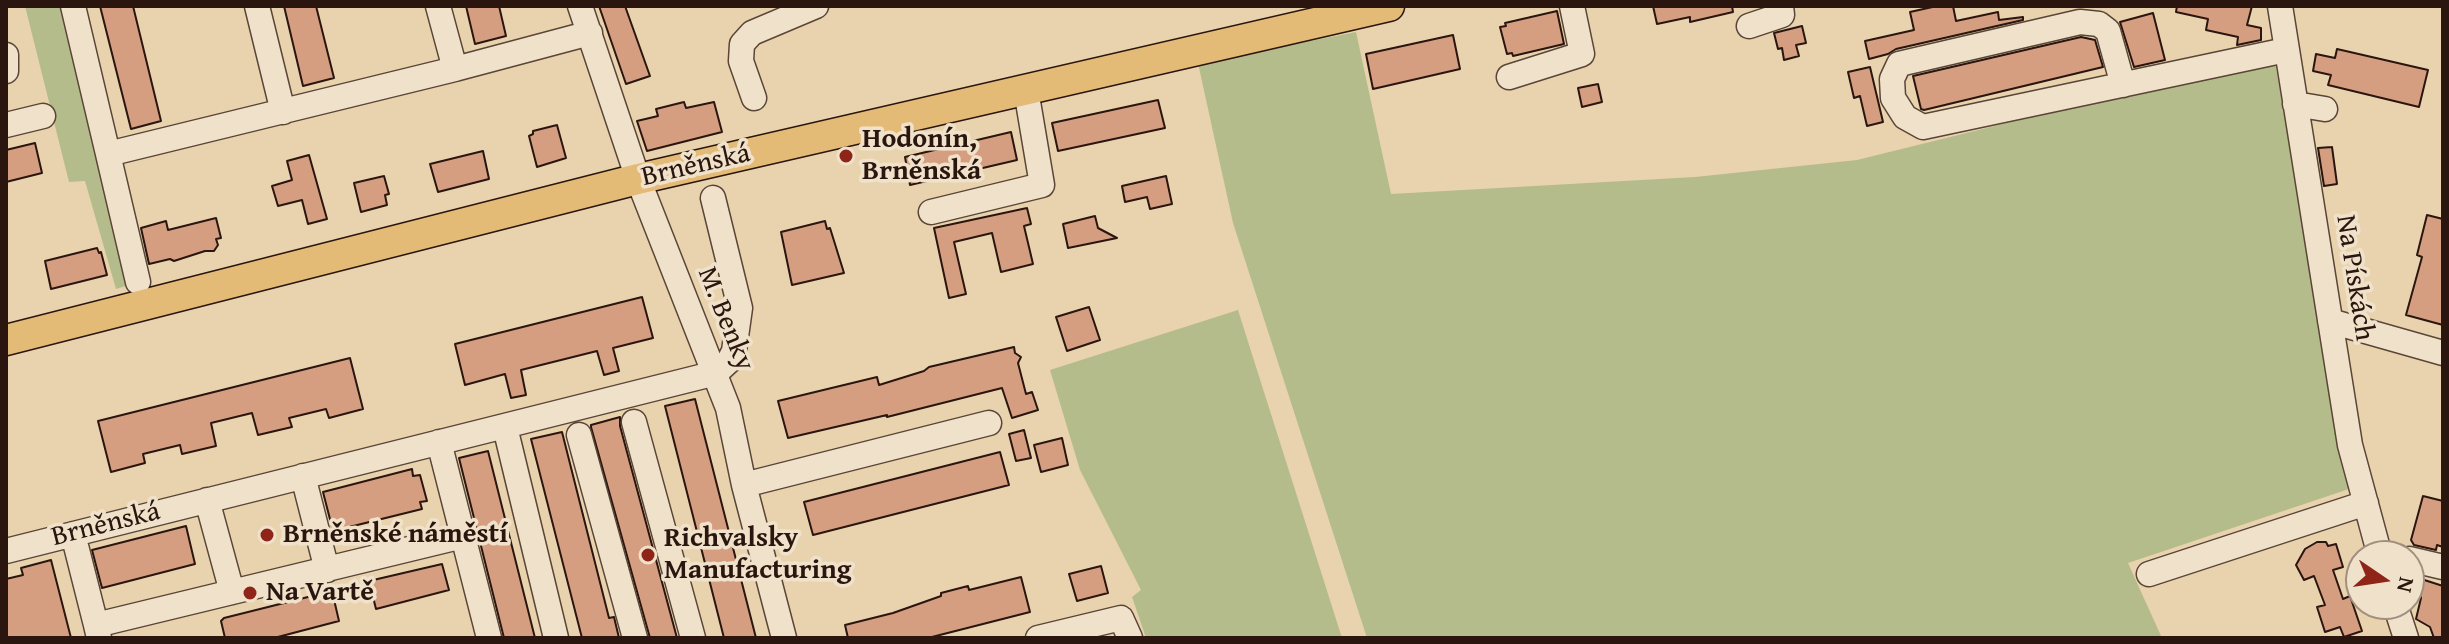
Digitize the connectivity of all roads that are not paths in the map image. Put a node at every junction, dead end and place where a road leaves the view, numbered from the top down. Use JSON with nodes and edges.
{"nodes":[{"id":1,"x":73,"y":6,"type":"edge"},
{"id":2,"x":257,"y":6,"type":"edge"},
{"id":3,"x":438,"y":6,"type":"edge"},
{"id":4,"x":580,"y":6,"type":"edge"},
{"id":5,"x":816,"y":6,"type":"edge"},
{"id":6,"x":1572,"y":6,"type":"edge"},
{"id":7,"x":1781,"y":6,"type":"edge"},
{"id":8,"x":2280,"y":6,"type":"edge"},
{"id":9,"x":1383,"y":7,"type":"edge"},
{"id":10,"x":1749,"y":26,"type":"dead end"},
{"id":11,"x":590,"y":33,"type":"junction"},
{"id":12,"x":2286,"y":50,"type":"junction"},
{"id":13,"x":6,"y":55,"type":"edge"},
{"id":14,"x":455,"y":69,"type":"junction"},
{"id":15,"x":6,"y":71,"type":"edge"},
{"id":16,"x":1509,"y":77,"type":"dead end"},
{"id":17,"x":2123,"y":85,"type":"junction"},
{"id":18,"x":1026,"y":90,"type":"junction"},
{"id":19,"x":754,"y":98,"type":"dead end"},
{"id":20,"x":2295,"y":104,"type":"junction"},
{"id":21,"x":2325,"y":109,"type":"dead end"},
{"id":22,"x":283,"y":112,"type":"junction"},
{"id":23,"x":43,"y":116,"type":"dead end"},
{"id":24,"x":6,"y":125,"type":"edge"},
{"id":25,"x":108,"y":154,"type":"junction"},
{"id":26,"x":638,"y":179,"type":"junction"},
{"id":27,"x":713,"y":198,"type":"dead end"},
{"id":28,"x":931,"y":212,"type":"dead end"},
{"id":29,"x":138,"y":282,"type":"dead end"},
{"id":30,"x":2330,"y":321,"type":"junction"},
{"id":31,"x":6,"y":340,"type":"edge"},
{"id":32,"x":2443,"y":353,"type":"edge"},
{"id":33,"x":716,"y":373,"type":"junction"},
{"id":34,"x":634,"y":422,"type":"dead end"},
{"id":35,"x":989,"y":423,"type":"dead end"},
{"id":36,"x":505,"y":427,"type":"junction"},
{"id":37,"x":579,"y":435,"type":"dead end"},
{"id":38,"x":439,"y":442,"type":"junction"},
{"id":39,"x":303,"y":476,"type":"junction"},
{"id":40,"x":744,"y":485,"type":"junction"},
{"id":41,"x":207,"y":500,"type":"junction"},
{"id":42,"x":2366,"y":503,"type":"junction"},
{"id":43,"x":73,"y":534,"type":"junction"},
{"id":44,"x":463,"y":536,"type":"junction"},
{"id":45,"x":2381,"y":540,"type":"edge"},
{"id":46,"x":6,"y":551,"type":"edge"},
{"id":47,"x":327,"y":570,"type":"junction"},
{"id":48,"x":2149,"y":574,"type":"dead end"},
{"id":49,"x":232,"y":592,"type":"junction"},
{"id":50,"x":1126,"y":628,"type":"edge"},
{"id":51,"x":98,"y":631,"type":"edge"},
{"id":52,"x":489,"y":638,"type":"edge"},
{"id":53,"x":556,"y":638,"type":"edge"},
{"id":54,"x":635,"y":638,"type":"edge"},
{"id":55,"x":693,"y":638,"type":"edge"},
{"id":56,"x":784,"y":638,"type":"edge"},
{"id":57,"x":1038,"y":638,"type":"edge"}],
"edges":[{"from":1,"to":25,"type":"street"},
{"from":2,"to":22,"type":"street"},
{"from":3,"to":14,"type":"street"},
{"from":4,"to":11,"type":"street","name":"M. Benky"},
{"from":5,"to":19,"type":"street"},
{"from":6,"to":16,"type":"street"},
{"from":7,"to":10,"type":"street"},
{"from":8,"to":12,"type":"street","name":"Na Pískách"},
{"from":9,"to":18,"type":"main road","name":"Brněnská"},
{"from":11,"to":14,"type":"street"},
{"from":11,"to":26,"type":"street","name":"M. Benky"},
{"from":12,"to":17,"type":"street"},
{"from":12,"to":20,"type":"street","name":"Na Pískách"},
{"from":13,"to":15,"type":"street"},
{"from":14,"to":22,"type":"street"},
{"from":17,"to":17,"type":"street"},
{"from":18,"to":26,"type":"main road","name":"Brněnská"},
{"from":18,"to":28,"type":"street"},
{"from":20,"to":21,"type":"street"},
{"from":20,"to":30,"type":"street","name":"Na Pískách"},
{"from":22,"to":25,"type":"street"},
{"from":23,"to":24,"type":"street"},
{"from":25,"to":29,"type":"street"},
{"from":26,"to":31,"type":"main road","name":"Brněnská"},
{"from":26,"to":33,"type":"street","name":"M. Benky"},
{"from":27,"to":33,"type":"street"},
{"from":30,"to":32,"type":"street"},
{"from":30,"to":42,"type":"street","name":"Na Pískách"},
{"from":33,"to":36,"type":"street"},
{"from":33,"to":40,"type":"street","name":"M. Benky"},
{"from":34,"to":55,"type":"street"},
{"from":35,"to":40,"type":"street"},
{"from":36,"to":38,"type":"street"},
{"from":36,"to":53,"type":"street"},
{"from":37,"to":54,"type":"street"},
{"from":38,"to":39,"type":"street"},
{"from":38,"to":44,"type":"street"},
{"from":39,"to":41,"type":"street"},
{"from":39,"to":47,"type":"street"},
{"from":40,"to":56,"type":"street","name":"M. Benky"},
{"from":41,"to":43,"type":"street","name":"Brněnská"},
{"from":41,"to":49,"type":"street"},
{"from":42,"to":45,"type":"street","name":"Na Pískách"},
{"from":42,"to":48,"type":"street"},
{"from":43,"to":46,"type":"street","name":"Brněnská"},
{"from":43,"to":51,"type":"street"},
{"from":44,"to":47,"type":"street"},
{"from":44,"to":52,"type":"street"},
{"from":47,"to":49,"type":"street"},
{"from":49,"to":51,"type":"street"},
{"from":50,"to":57,"type":"street"}]}
